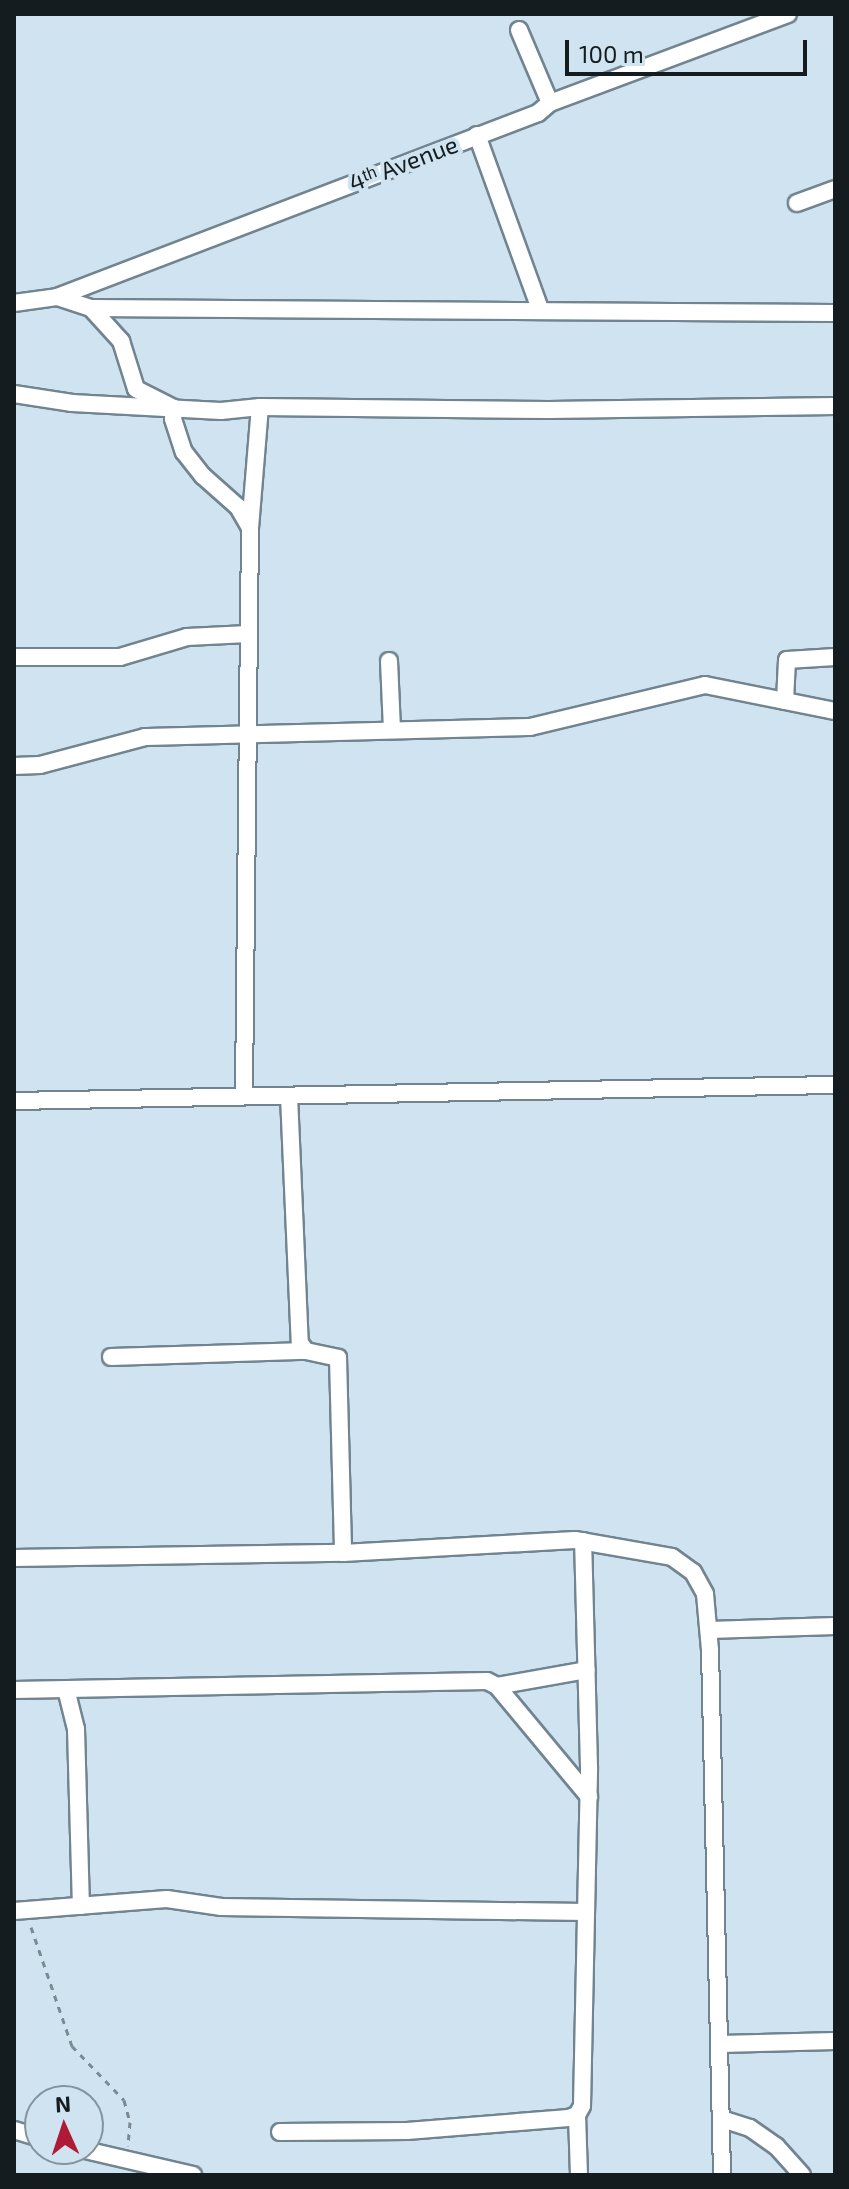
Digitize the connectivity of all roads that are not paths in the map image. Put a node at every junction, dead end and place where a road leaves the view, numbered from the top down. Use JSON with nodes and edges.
{"nodes":[{"id":1,"x":788,"y":14,"type":"edge"},
{"id":2,"x":519,"y":30,"type":"dead end"},
{"id":3,"x":550,"y":103,"type":"junction"},
{"id":4,"x":477,"y":135,"type":"junction"},
{"id":5,"x":835,"y":189,"type":"edge"},
{"id":6,"x":797,"y":203,"type":"dead end"},
{"id":7,"x":57,"y":297,"type":"junction"},
{"id":8,"x":14,"y":303,"type":"edge"},
{"id":9,"x":91,"y":308,"type":"junction"},
{"id":10,"x":540,"y":309,"type":"junction"},
{"id":11,"x":835,"y":313,"type":"edge"},
{"id":12,"x":14,"y":394,"type":"edge"},
{"id":13,"x":835,"y":406,"type":"edge"},
{"id":14,"x":260,"y":407,"type":"junction"},
{"id":15,"x":174,"y":408,"type":"junction"},
{"id":16,"x":250,"y":528,"type":"junction"},
{"id":17,"x":248,"y":634,"type":"junction"},
{"id":18,"x":14,"y":657,"type":"edge"},
{"id":19,"x":835,"y":657,"type":"edge"},
{"id":20,"x":389,"y":661,"type":"dead end"},
{"id":21,"x":785,"y":701,"type":"junction"},
{"id":22,"x":835,"y":711,"type":"edge"},
{"id":23,"x":392,"y":730,"type":"junction"},
{"id":24,"x":247,"y":734,"type":"junction"},
{"id":25,"x":14,"y":766,"type":"edge"},
{"id":26,"x":835,"y":1085,"type":"edge"},
{"id":27,"x":244,"y":1096,"type":"junction"},
{"id":28,"x":289,"y":1096,"type":"junction"},
{"id":29,"x":14,"y":1101,"type":"edge"},
{"id":30,"x":306,"y":1351,"type":"junction"},
{"id":31,"x":111,"y":1357,"type":"dead end"},
{"id":32,"x":583,"y":1541,"type":"junction"},
{"id":33,"x":343,"y":1553,"type":"junction"},
{"id":34,"x":14,"y":1558,"type":"edge"},
{"id":35,"x":835,"y":1626,"type":"edge"},
{"id":36,"x":709,"y":1630,"type":"junction"},
{"id":37,"x":587,"y":1670,"type":"junction"},
{"id":38,"x":497,"y":1686,"type":"junction"},
{"id":39,"x":66,"y":1689,"type":"junction"},
{"id":40,"x":14,"y":1690,"type":"edge"},
{"id":41,"x":589,"y":1797,"type":"junction"},
{"id":42,"x":81,"y":1906,"type":"junction"},
{"id":43,"x":21,"y":1911,"type":"edge"},
{"id":44,"x":586,"y":1912,"type":"junction"},
{"id":45,"x":835,"y":2041,"type":"edge"},
{"id":46,"x":721,"y":2044,"type":"junction"},
{"id":47,"x":577,"y":2115,"type":"junction"},
{"id":48,"x":722,"y":2119,"type":"junction"},
{"id":49,"x":280,"y":2132,"type":"dead end"},
{"id":50,"x":104,"y":2154,"type":"edge"},
{"id":51,"x":193,"y":2175,"type":"edge"},
{"id":52,"x":579,"y":2175,"type":"edge"},
{"id":53,"x":722,"y":2175,"type":"edge"},
{"id":54,"x":802,"y":2175,"type":"edge"}],
"edges":[{"from":1,"to":3,"type":"street","name":"4ᵗʰ Avenue"},
{"from":2,"to":3,"type":"street"},
{"from":3,"to":4,"type":"street","name":"4ᵗʰ Avenue"},
{"from":4,"to":7,"type":"street","name":"4ᵗʰ Avenue"},
{"from":4,"to":10,"type":"street"},
{"from":5,"to":6,"type":"street"},
{"from":7,"to":8,"type":"street","name":"4ᵗʰ Avenue"},
{"from":7,"to":9,"type":"street"},
{"from":9,"to":10,"type":"street"},
{"from":9,"to":15,"type":"street"},
{"from":10,"to":11,"type":"street"},
{"from":12,"to":15,"type":"street"},
{"from":13,"to":14,"type":"street"},
{"from":14,"to":15,"type":"street"},
{"from":14,"to":16,"type":"street"},
{"from":15,"to":16,"type":"street"},
{"from":16,"to":17,"type":"street"},
{"from":17,"to":18,"type":"street"},
{"from":17,"to":24,"type":"street"},
{"from":19,"to":21,"type":"street"},
{"from":20,"to":23,"type":"street"},
{"from":21,"to":22,"type":"street"},
{"from":21,"to":23,"type":"street"},
{"from":23,"to":24,"type":"street"},
{"from":24,"to":25,"type":"street"},
{"from":24,"to":27,"type":"street"},
{"from":26,"to":28,"type":"street"},
{"from":27,"to":28,"type":"street"},
{"from":27,"to":29,"type":"street"},
{"from":28,"to":30,"type":"street"},
{"from":30,"to":31,"type":"street"},
{"from":30,"to":33,"type":"street"},
{"from":32,"to":33,"type":"street"},
{"from":32,"to":36,"type":"street"},
{"from":32,"to":37,"type":"street"},
{"from":33,"to":34,"type":"street"},
{"from":35,"to":36,"type":"street"},
{"from":36,"to":46,"type":"street"},
{"from":37,"to":38,"type":"street"},
{"from":37,"to":41,"type":"street"},
{"from":38,"to":39,"type":"street"},
{"from":38,"to":41,"type":"street"},
{"from":39,"to":40,"type":"street"},
{"from":39,"to":42,"type":"street"},
{"from":41,"to":44,"type":"street"},
{"from":42,"to":43,"type":"street"},
{"from":42,"to":44,"type":"street"},
{"from":44,"to":47,"type":"street"},
{"from":45,"to":46,"type":"street"},
{"from":46,"to":48,"type":"street"},
{"from":47,"to":49,"type":"street"},
{"from":47,"to":52,"type":"street"},
{"from":48,"to":53,"type":"street"},
{"from":48,"to":54,"type":"street"},
{"from":50,"to":51,"type":"street"}]}
